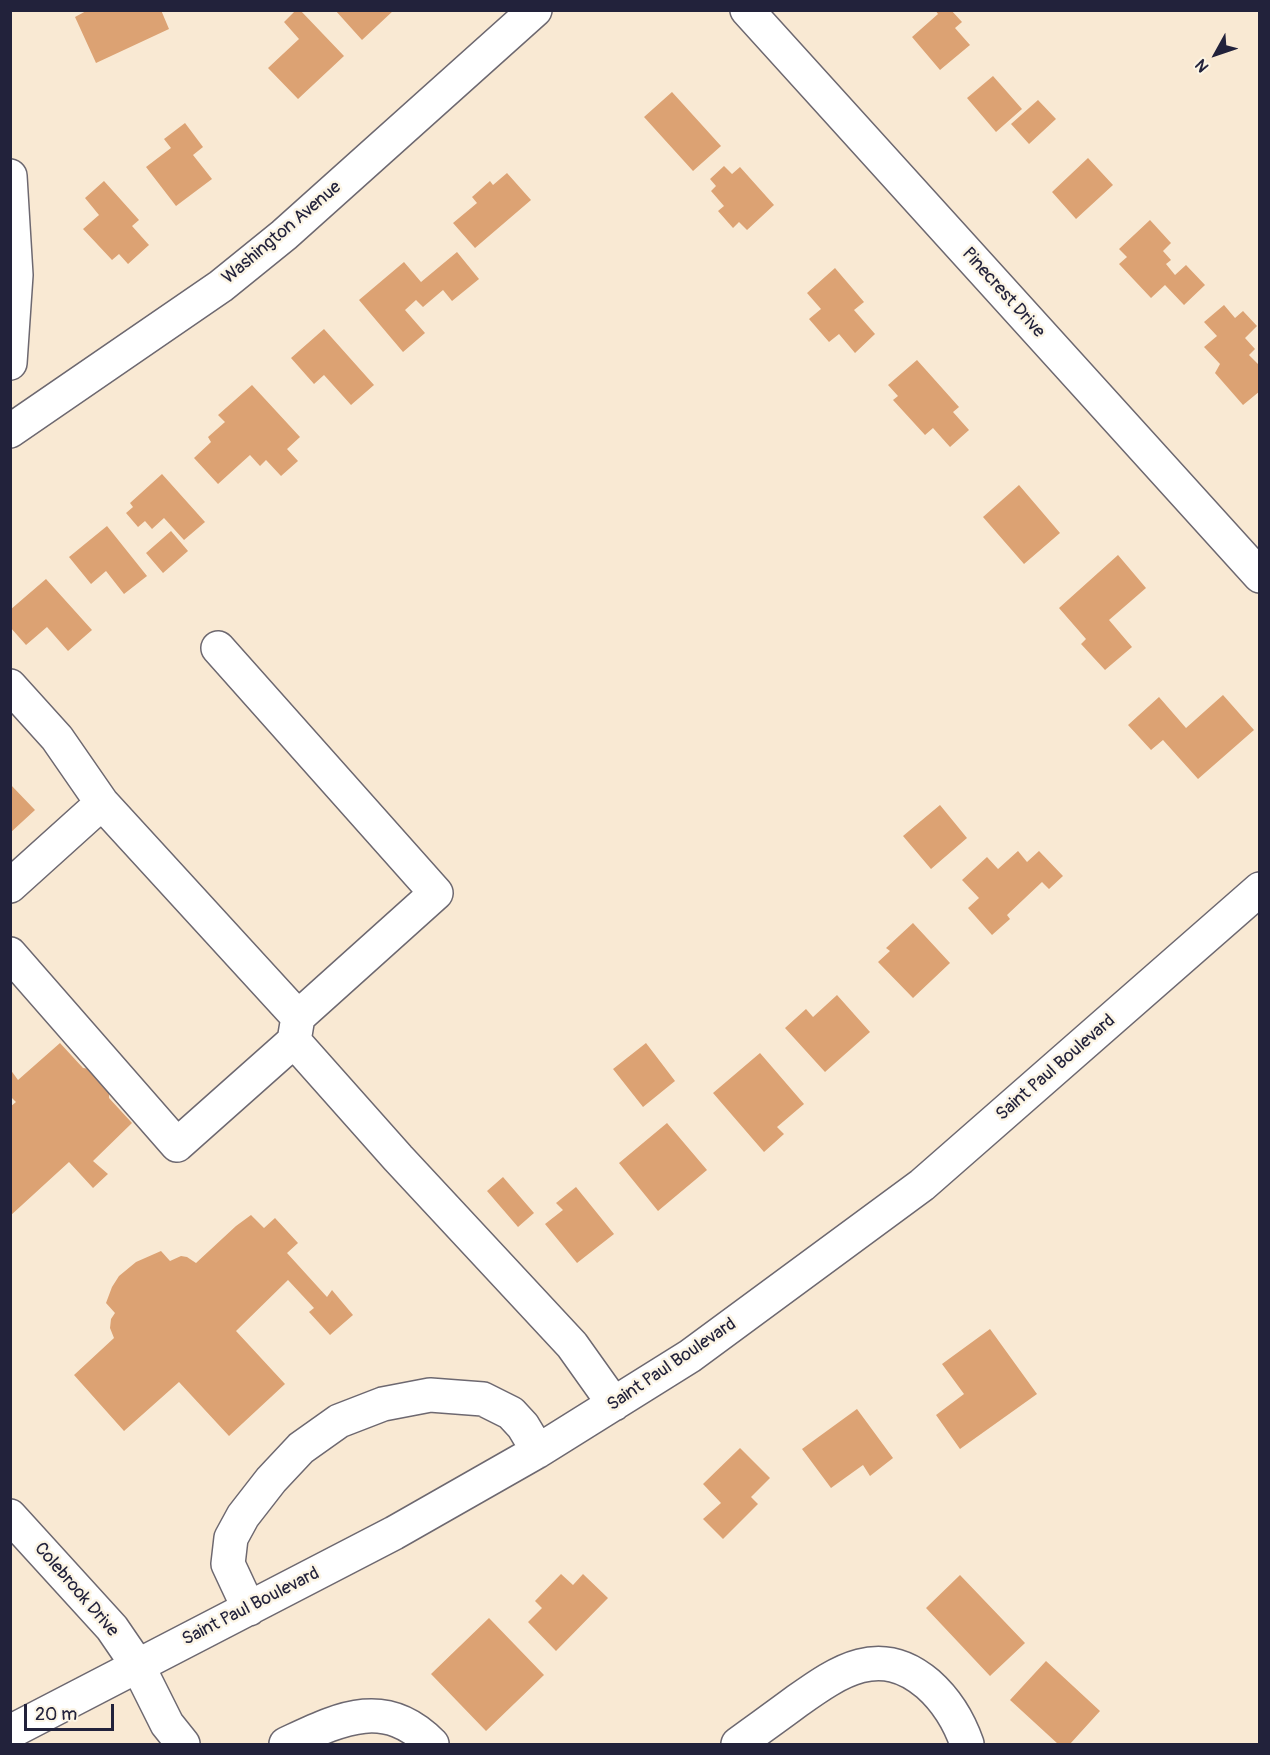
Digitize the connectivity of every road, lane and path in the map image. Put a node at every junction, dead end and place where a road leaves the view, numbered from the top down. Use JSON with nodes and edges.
{"nodes":[{"id":1,"x":535,"y":10,"type":"edge"},
{"id":2,"x":747,"y":10,"type":"edge"},
{"id":3,"x":10,"y":176,"type":"edge"},
{"id":4,"x":10,"y":363,"type":"edge"},
{"id":5,"x":10,"y":431,"type":"edge"},
{"id":6,"x":1260,"y":576,"type":"edge"},
{"id":7,"x":218,"y":648,"type":"dead end"},
{"id":8,"x":10,"y":686,"type":"edge"},
{"id":9,"x":102,"y":804,"type":"junction"},
{"id":10,"x":10,"y":886,"type":"edge"},
{"id":11,"x":1260,"y":889,"type":"edge"},
{"id":12,"x":10,"y":954,"type":"edge"},
{"id":13,"x":296,"y":1029,"type":"junction"},
{"id":14,"x":614,"y":1404,"type":"junction"},
{"id":15,"x":538,"y":1451,"type":"junction"},
{"id":16,"x":10,"y":1516,"type":"edge"},
{"id":17,"x":249,"y":1609,"type":"junction"},
{"id":18,"x":138,"y":1666,"type":"junction"},
{"id":19,"x":10,"y":1732,"type":"edge"},
{"id":20,"x":183,"y":1744,"type":"edge"},
{"id":21,"x":286,"y":1744,"type":"edge"},
{"id":22,"x":432,"y":1744,"type":"edge"},
{"id":23,"x":738,"y":1744,"type":"edge"},
{"id":24,"x":967,"y":1744,"type":"edge"}],
"edges":[{"from":1,"to":5,"type":"street","name":"Washington Avenue"},
{"from":2,"to":6,"type":"street","name":"Pinecrest Drive"},
{"from":3,"to":4,"type":"street"},
{"from":7,"to":13,"type":"street"},
{"from":8,"to":9,"type":"street"},
{"from":9,"to":10,"type":"street"},
{"from":9,"to":13,"type":"street"},
{"from":11,"to":14,"type":"street","name":"Saint Paul Boulevard"},
{"from":12,"to":13,"type":"street"},
{"from":13,"to":14,"type":"street"},
{"from":14,"to":15,"type":"street","name":"Saint Paul Boulevard"},
{"from":15,"to":17,"type":"street","name":"Saint Paul Boulevard"},
{"from":15,"to":17,"type":"street"},
{"from":16,"to":18,"type":"street","name":"Colebrook Drive"},
{"from":17,"to":18,"type":"street","name":"Saint Paul Boulevard"},
{"from":18,"to":19,"type":"street","name":"Saint Paul Boulevard"},
{"from":18,"to":20,"type":"street","name":"Colebrook Drive"},
{"from":21,"to":22,"type":"street"},
{"from":23,"to":24,"type":"street"}]}
